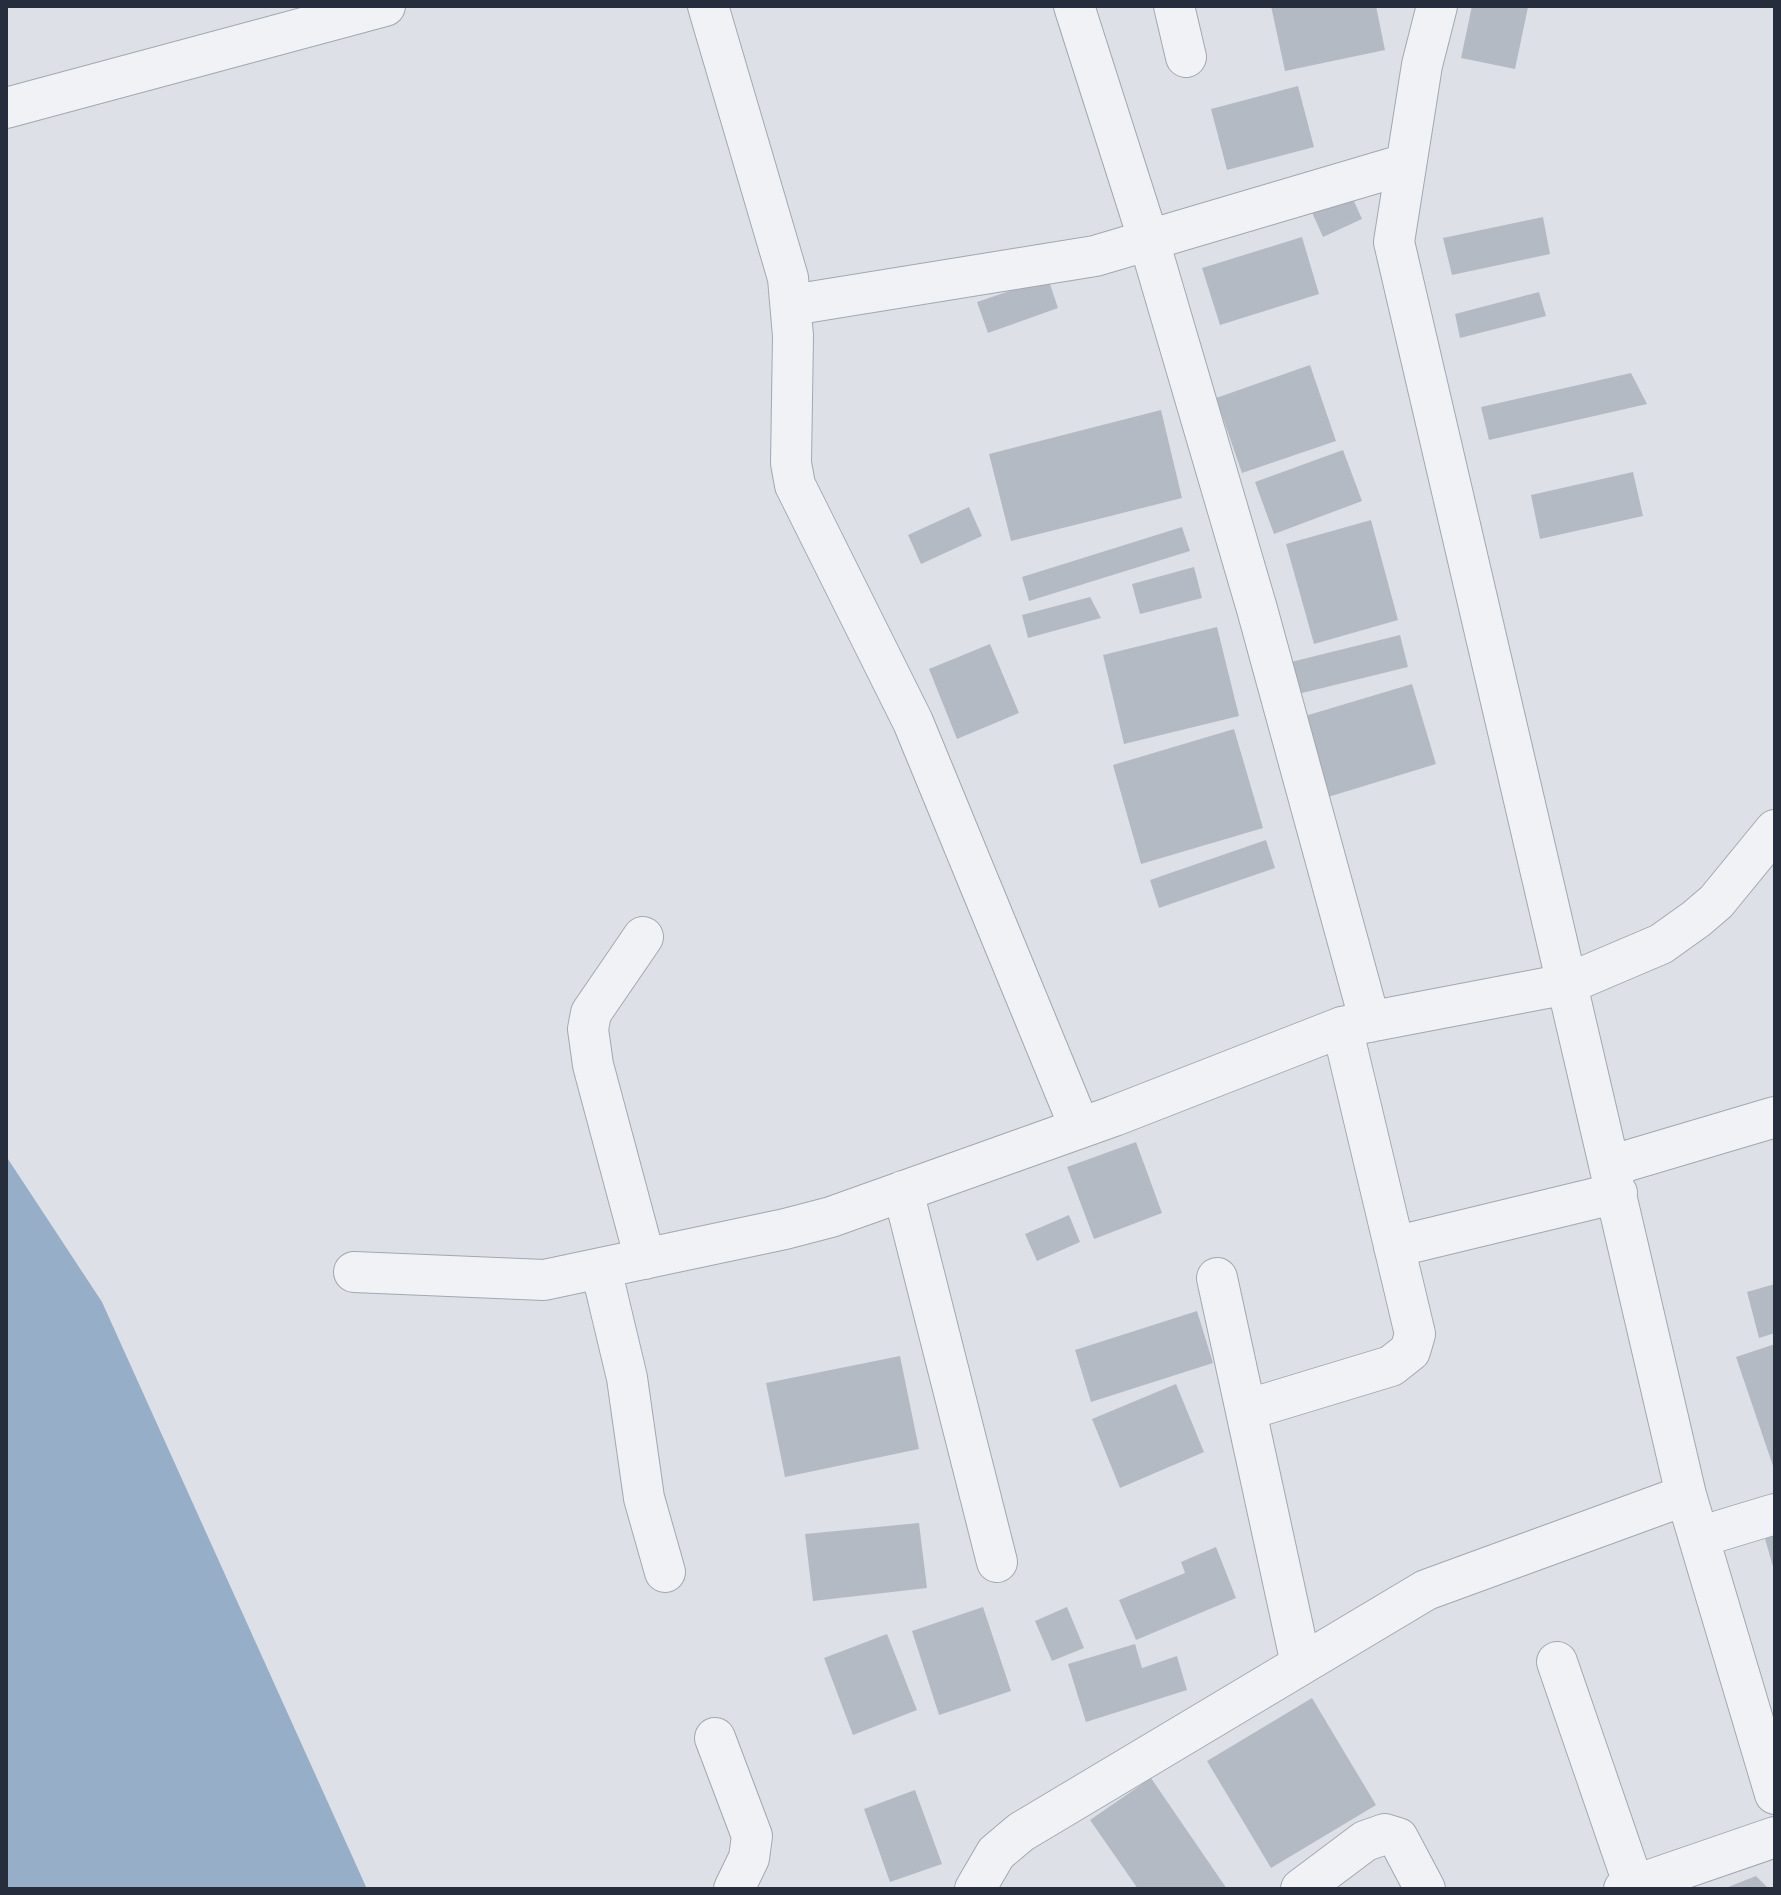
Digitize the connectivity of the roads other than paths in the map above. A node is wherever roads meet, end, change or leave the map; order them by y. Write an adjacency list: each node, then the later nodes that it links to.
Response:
1 (385, 6): 7 (street)
2 (708, 6): 10 (street)
3 (1074, 6): 9 (street)
4 (1174, 6): 6 (street)
5 (1437, 6): 8 (street)
6 (1186, 57)
7 (6, 108)
8 (1406, 164): 9 (street); 13 (street)
9 (1149, 241): 10 (street); 14 (street)
10 (792, 305): 16 (street)
11 (1775, 830): 13 (street)
12 (643, 937): 20 (street)
13 (1567, 984): 14 (street); 17 (street)
14 (1356, 1024): 16 (street); 19 (street)
15 (1775, 1117): 17 (street)
16 (1080, 1128): 18 (street)
17 (1613, 1180): 19 (street); 25 (street)
18 (903, 1191): 20 (street); 28 (street)
19 (1394, 1247): 24 (street)
20 (645, 1259): 21 (street)
21 (601, 1269): 22 (street); 29 (street)
22 (354, 1272)
23 (1217, 1278): 24 (street)
24 (1246, 1410): 31 (street)
25 (1686, 1495): 27 (street); 31 (street)
26 (1775, 1514): 27 (street)
27 (1699, 1537): 33 (street)
28 (997, 1562)
29 (665, 1572)
30 (1557, 1662): 35 (street)
31 (1301, 1664): 37 (street)
32 (715, 1738): 36 (street)
33 (1775, 1794)
34 (1775, 1837): 35 (street)
35 (1629, 1887)
36 (734, 1889)
37 (975, 1889)
38 (1301, 1889): 39 (street)
39 (1425, 1889)

